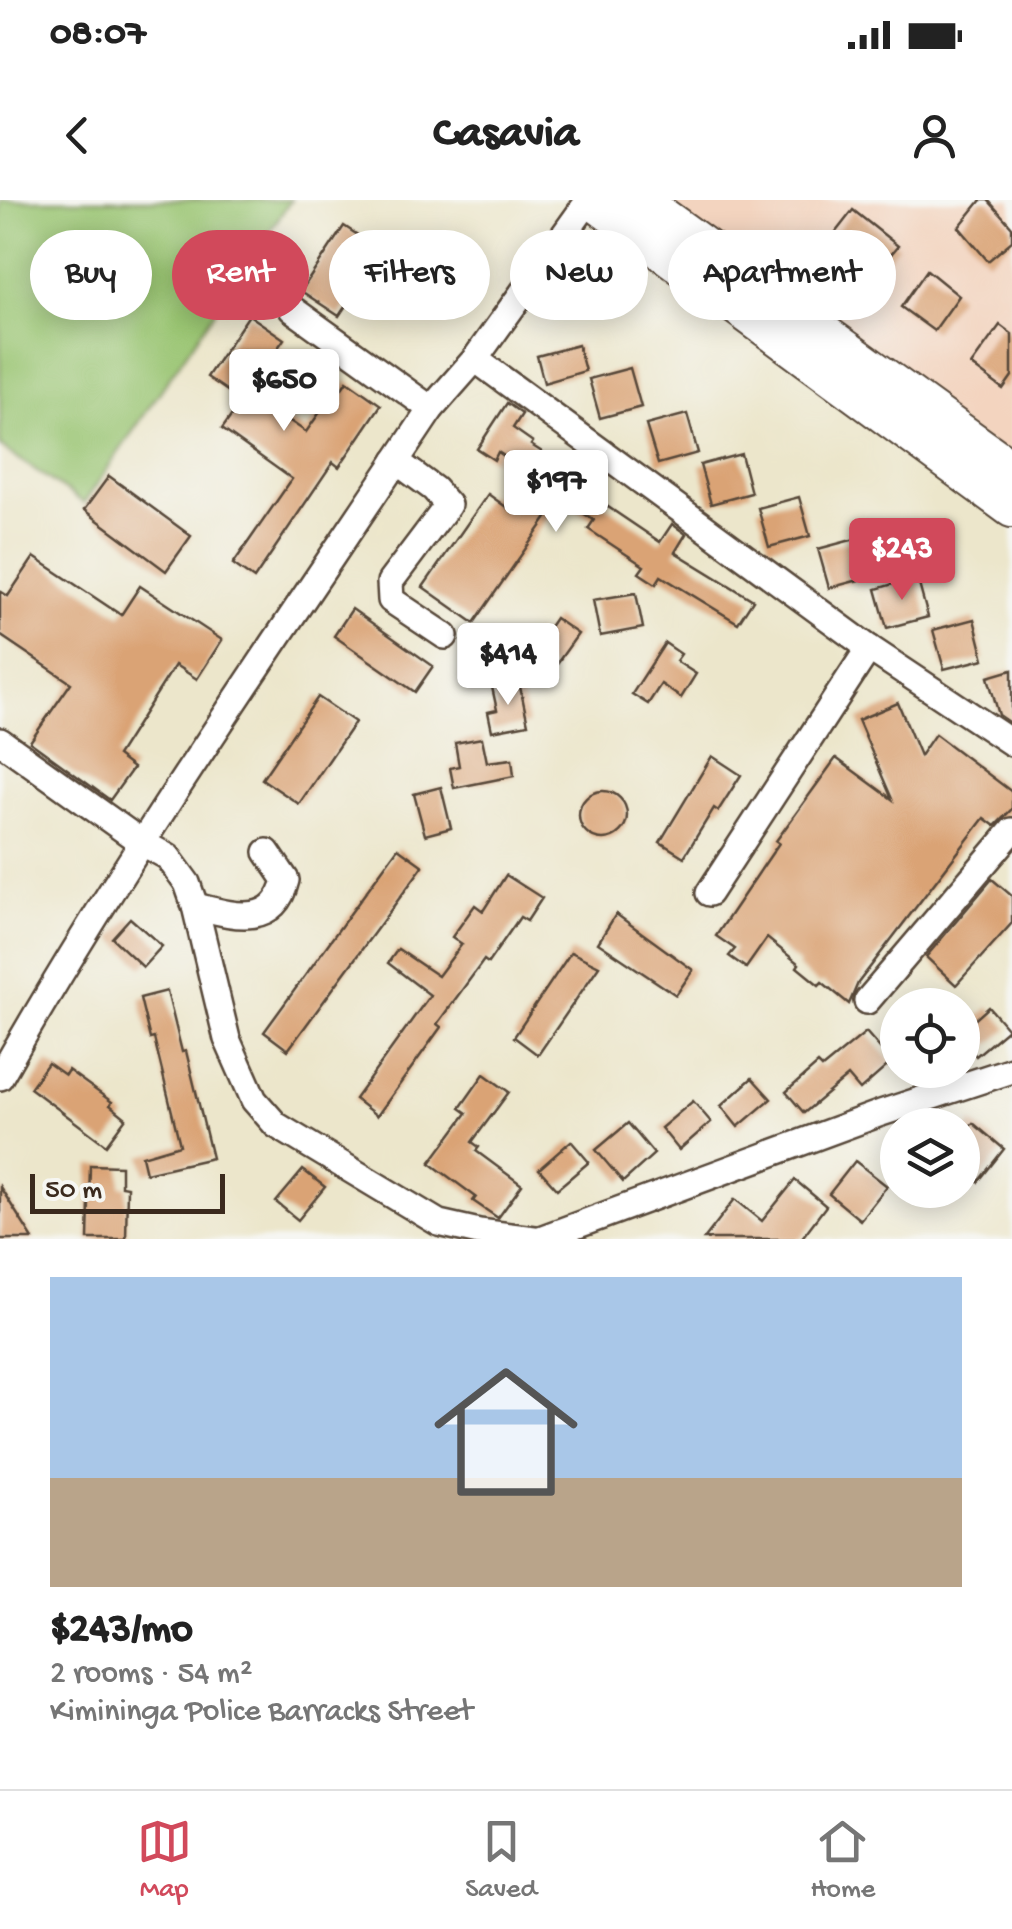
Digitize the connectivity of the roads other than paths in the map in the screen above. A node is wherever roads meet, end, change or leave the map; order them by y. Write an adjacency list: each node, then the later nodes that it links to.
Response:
1 (591, 200): 4 (street); 8 (highway)
2 (639, 200): 7 (highway)
3 (307, 320): 5 (street)
4 (476, 359): 5 (street); 10 (street)
5 (431, 409): 6 (street)
6 (396, 461): 9 (street); 14 (street)
7 (1012, 470)
8 (1012, 508)
9 (444, 636)
10 (869, 648): 12 (street); 16 (street)
11 (0, 741): 14 (street)
12 (1012, 744)
13 (1012, 831): 18 (street)
14 (141, 842): 17 (street); 20 (street)
15 (266, 852): 17 (street)
16 (709, 893)
17 (195, 906): 21 (street)
18 (866, 1001)
19 (1012, 1070): 21 (street)
20 (0, 1076)
21 (537, 1239)

